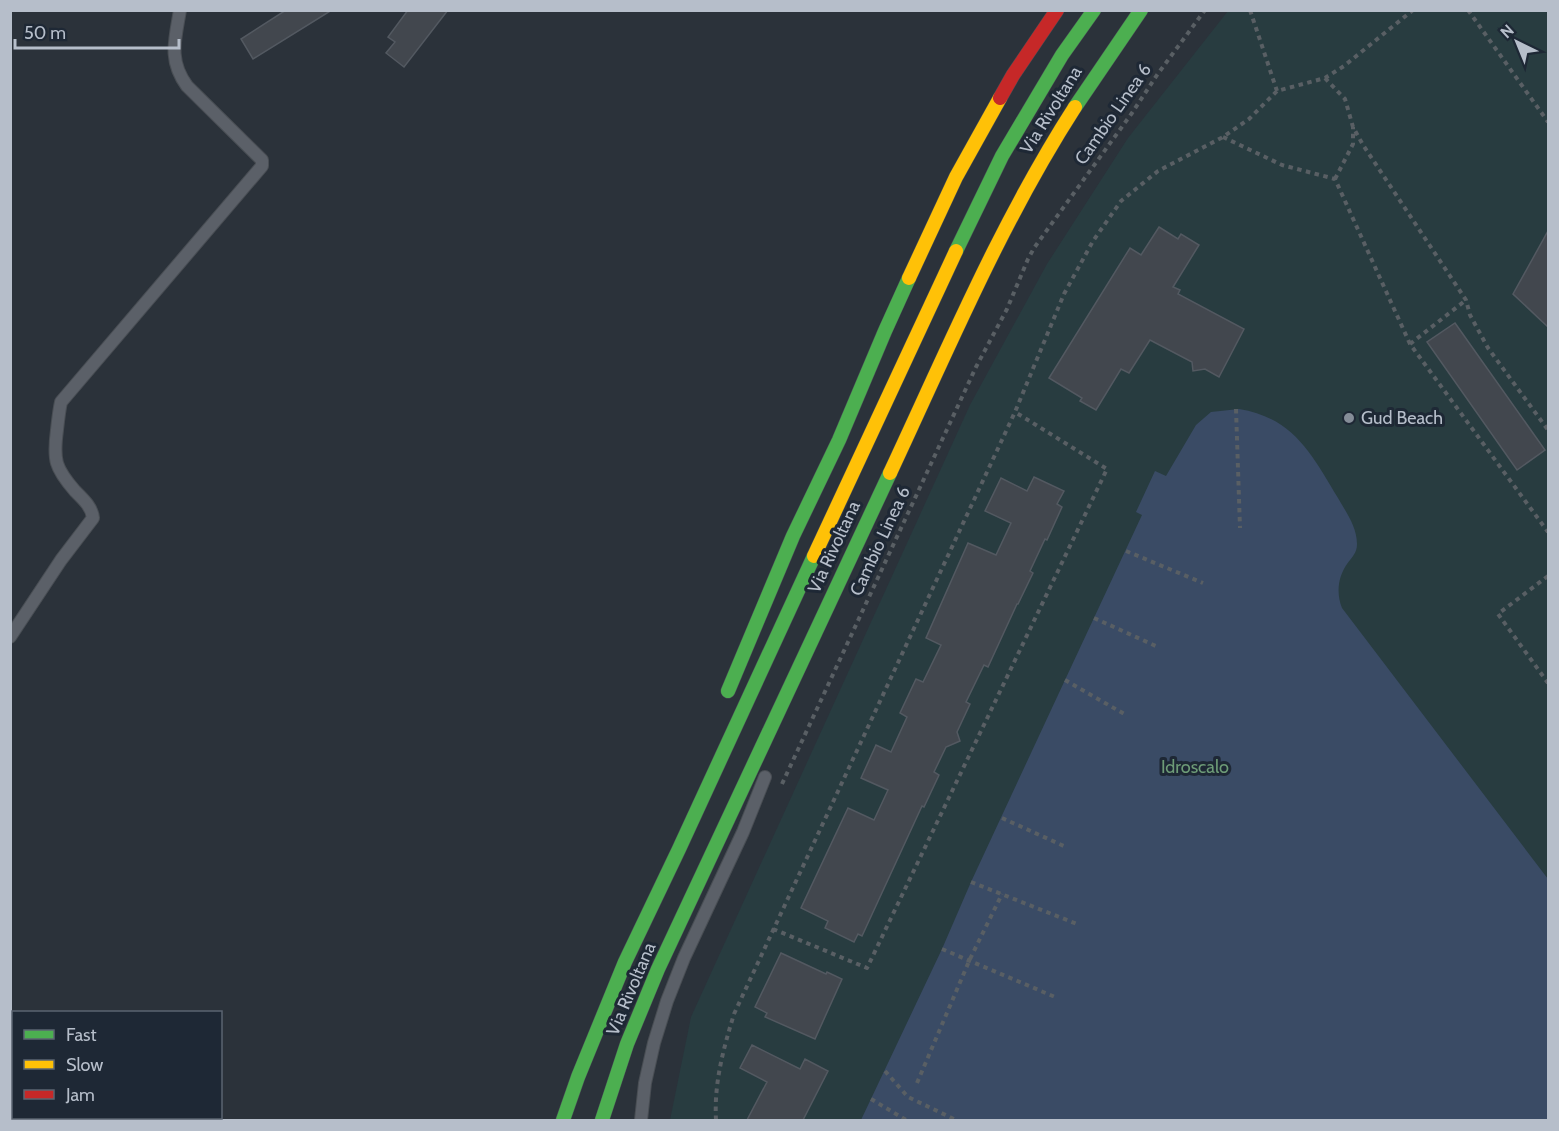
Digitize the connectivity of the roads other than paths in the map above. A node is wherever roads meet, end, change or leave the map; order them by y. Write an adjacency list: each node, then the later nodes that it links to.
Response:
1 (180, 10): 8 (lane)
2 (1057, 10): 9 (highway)
3 (1094, 10): 16 (highway, Via Rivoltana)
4 (1141, 10): 6 (highway, Via Rivoltana)
5 (962, 349): 6 (highway)
6 (896, 459): 7 (highway, Via Rivoltana)
7 (820, 621): 10 (lane); 17 (highway, Via Rivoltana)
8 (10, 637)
9 (724, 700)
10 (785, 727)
11 (768, 769): 18 (lane)
12 (636, 908): 13 (highway)
13 (607, 971)
14 (559, 1091): 15 (highway)
15 (551, 1120)
16 (563, 1120)
17 (602, 1120)
18 (642, 1120)

